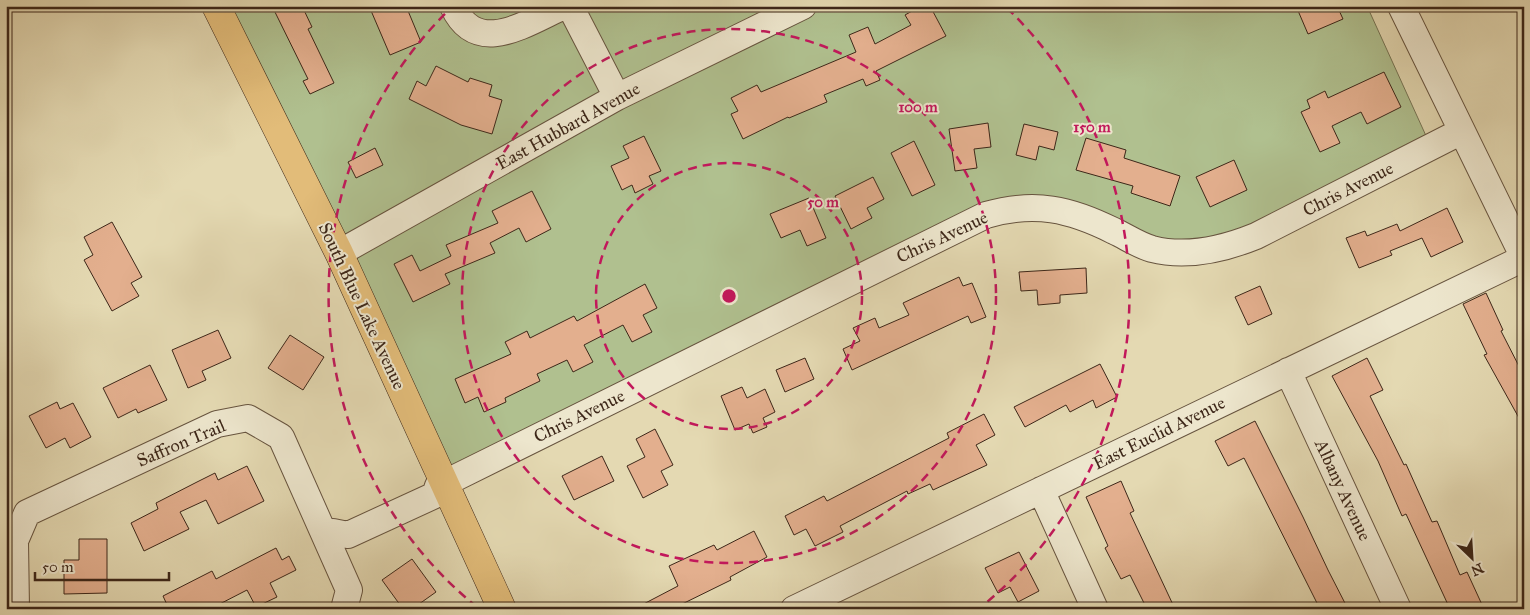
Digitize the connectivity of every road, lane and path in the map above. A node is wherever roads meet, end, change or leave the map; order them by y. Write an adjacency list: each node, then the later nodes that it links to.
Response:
1 (216, 6): 9 (main road, South Blue Lake Avenue)
2 (453, 6): 3 (street)
3 (564, 6)
4 (570, 6): 7 (street)
5 (802, 6): 7 (street, East Hubbard Avenue)
6 (1400, 6): 8 (street)
7 (618, 97): 9 (street, East Hubbard Avenue)
8 (1462, 131): 10 (street); 12 (street, Chris Avenue)
9 (339, 254): 12 (main road, South Blue Lake Avenue)
10 (1524, 258): 11 (street, East Euclid Avenue)
11 (1288, 371): 13 (street, East Euclid Avenue); 20 (street, Albany Avenue)
12 (441, 485): 14 (street, Chris Avenue); 17 (main road, South Blue Lake Avenue)
13 (1041, 490): 18 (street, East Euclid Avenue); 19 (street)
14 (329, 534): 15 (street, Saffron Trail); 16 (street, Saffron Trail)
15 (16, 609)
16 (344, 609)
17 (502, 609)
18 (794, 609)
19 (1095, 609)
20 (1398, 609)

